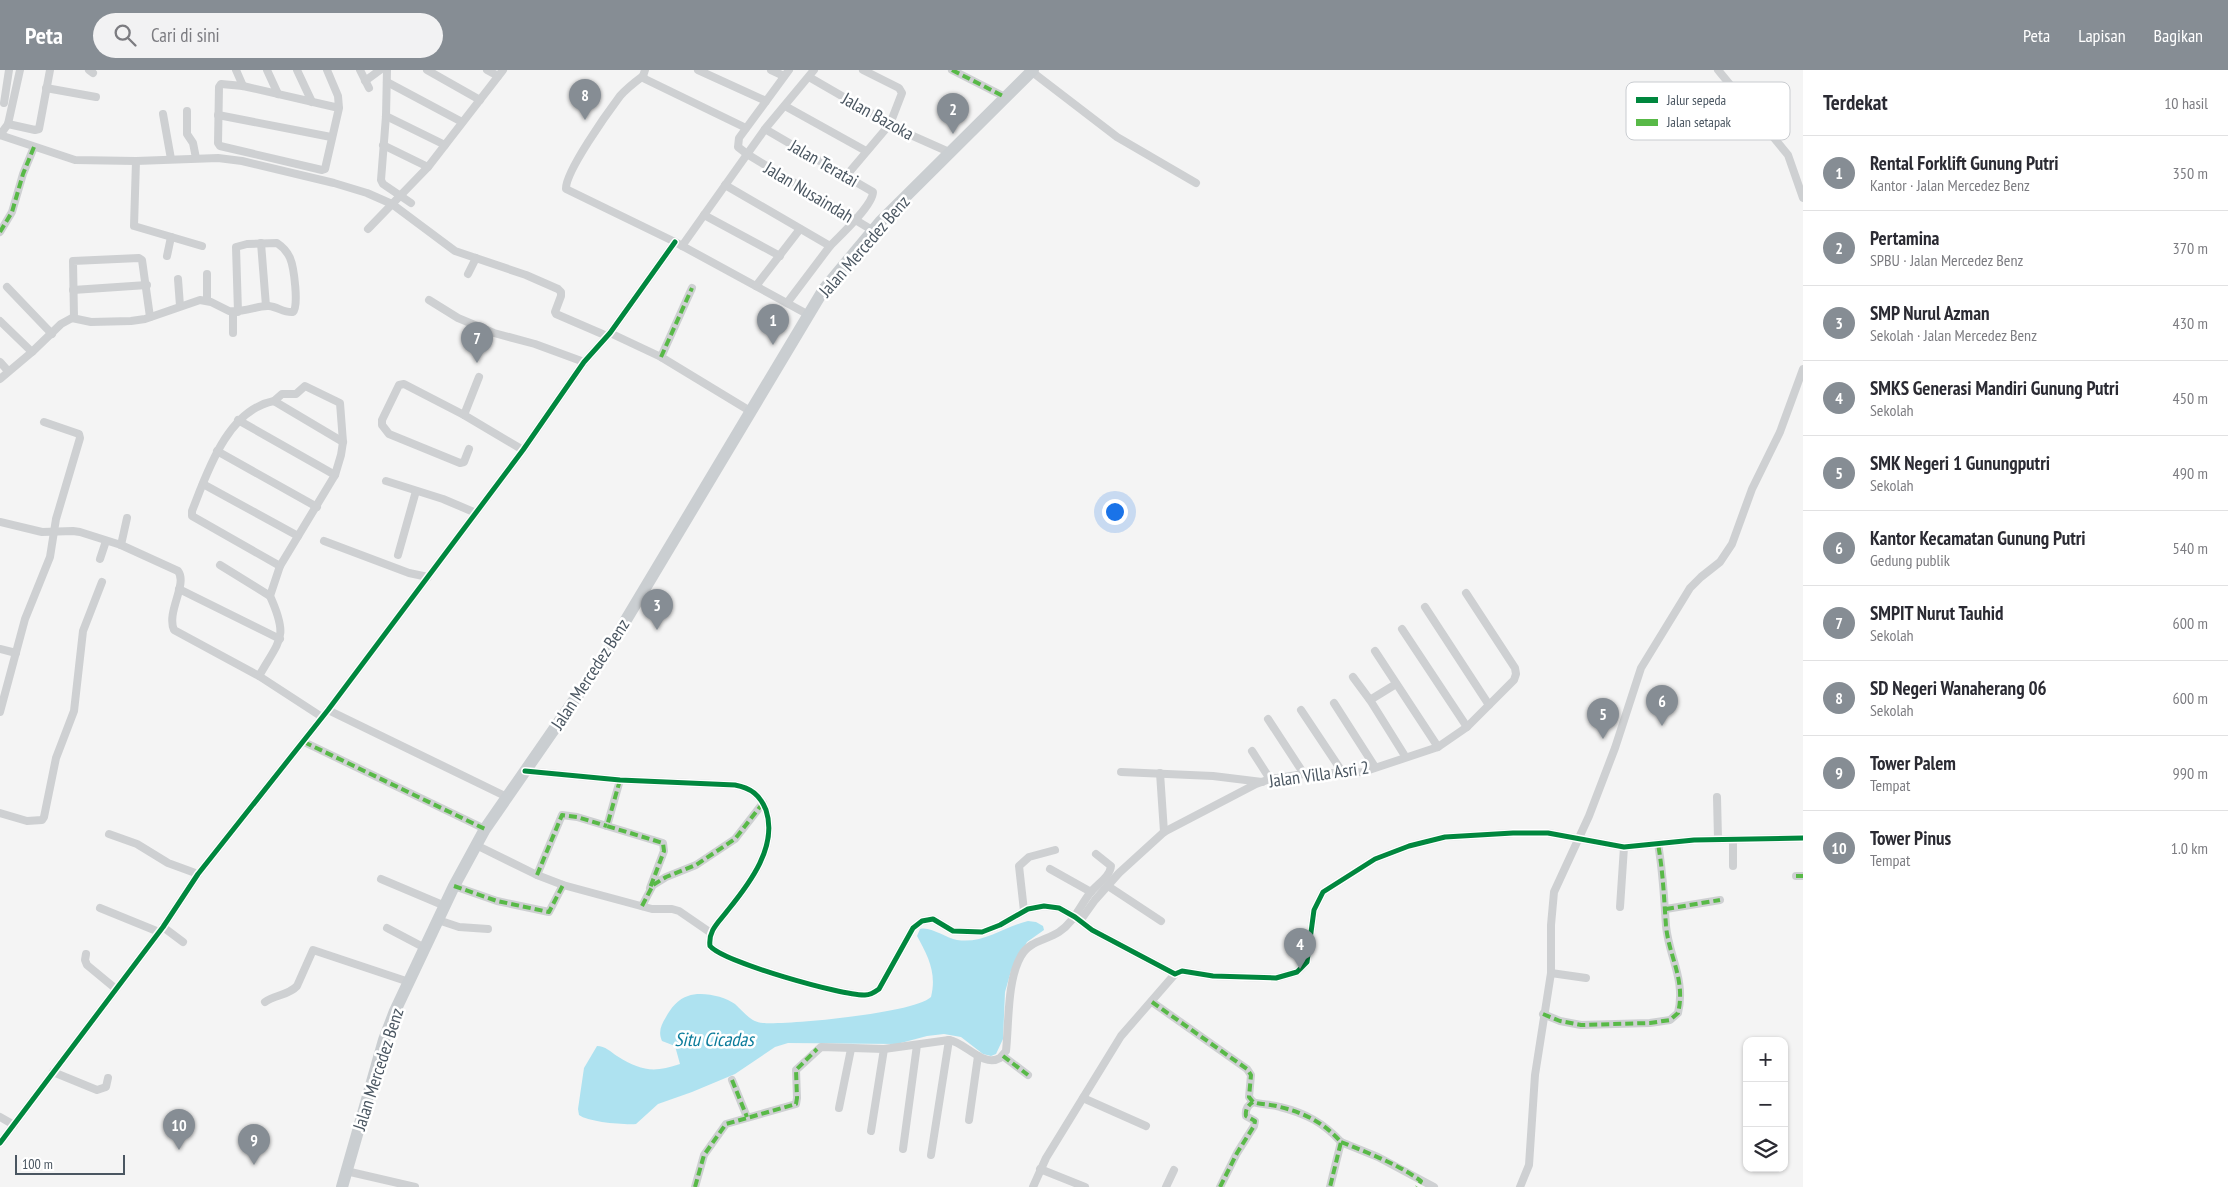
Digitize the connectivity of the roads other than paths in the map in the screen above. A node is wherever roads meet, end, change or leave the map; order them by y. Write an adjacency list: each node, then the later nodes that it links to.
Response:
1 (9, 70): 33 (street)
2 (20, 70): 35 (street)
3 (50, 70): 27 (street)
4 (236, 70): 26 (street)
5 (267, 70): 28 (street)
6 (297, 70): 34 (street)
7 (327, 70): 37 (street)
8 (360, 70): 9 (street)
9 (380, 70)
10 (387, 70): 24 (street)
11 (427, 70): 31 (street)
12 (487, 70): 20 (street)
13 (698, 70): 32 (street)
14 (771, 70): 22 (street)
15 (814, 70): 23 (street)
16 (863, 70): 44 (street)
17 (952, 70): 30 (street)
18 (1718, 70): 25 (street)
19 (1032, 71): 30 (main road, Jalan Mercedez Benz); 61 (street)
20 (500, 73): 31 (street)
21 (644, 73): 45 (street); 75 (street)
22 (786, 73): 32 (street)
23 (808, 77): 36 (street); 44 (street, Jalan Bazoka)
24 (387, 82): 41 (street); 42 (street)
25 (1728, 82)
26 (243, 86): 28 (street); 40 (street)
27 (46, 88): 29 (street); 43 (street)
28 (278, 94): 34 (street)
29 (96, 97)
30 (1004, 97): 54 (main road, Jalan Mercedez Benz)
31 (480, 100): 42 (street)
32 (766, 101): 45 (street)
33 (2, 102): 35 (street)
34 (312, 102): 37 (street)
35 (13, 104): 43 (street)
36 (786, 106): 46 (street); 53 (street)
37 (339, 108): 48 (street)
38 (187, 111): 56 (street)
39 (163, 114): 57 (street)
40 (218, 115): 48 (street); 48 (street)
41 (386, 116): 50 (street); 51 (street)
42 (462, 122): 51 (street)
43 (8, 124): 47 (street)
44 (890, 124): 53 (street); 54 (street, Jalan Bazoka)
45 (746, 128): 55 (street)
46 (765, 129): 55 (street); 60 (street, Jalan Teratai)
47 (0, 135): 52 (street)
48 (331, 137)
49 (1776, 140): 64 (street)
50 (383, 145): 59 (street); 63 (street)
51 (445, 145): 59 (street)
52 (34, 147): 58 (street); 72 (street)
53 (866, 151): 60 (street)
54 (949, 152): 71 (main road, Jalan Mercedez Benz)
55 (746, 154): 62 (street); 68 (street, Jalan Nusaindah)
56 (196, 158): 57 (street); 66 (street)
57 (171, 159): 58 (street)
58 (136, 161): 73 (street)
59 (428, 167): 63 (street)
60 (846, 176): 68 (street, Jalan Teratai)
61 (1196, 183)
62 (725, 185): 67 (street); 69 (street)
63 (402, 195): 65 (street); 66 (street)
64 (1803, 198)
65 (411, 203)
66 (392, 204): 70 (street); 80 (street)
67 (704, 215): 75 (street); 79 (street)
68 (854, 221): 71 (street, Jalan Nusaindah); 77 (street, Jalan Teratai)
69 (800, 229): 77 (street); 79 (street)
70 (368, 230)
71 (872, 230): 95 (main road, Jalan Mercedez Benz)
72 (0, 232)
73 (171, 237): 76 (street); 78 (street)
74 (261, 243): 93 (street); 93 (street); 94 (street)
75 (679, 244): 85 (street); 101 (street)
76 (202, 246)
77 (830, 246): 91 (street, Jalan Teratai)
78 (167, 256)
79 (780, 256): 85 (street)
80 (476, 258): 82 (street); 101 (street)
81 (206, 274): 89 (street)
82 (468, 274)
83 (178, 279): 92 (street)
84 (147, 285): 88 (street); 88 (street); 96 (street)
85 (756, 286): 91 (street)
86 (7, 287): 100 (street)
87 (692, 288): 103 (street)
88 (72, 290): 97 (street)
89 (208, 300): 92 (street); 94 (street)
90 (429, 300): 105 (street)
91 (787, 303): 95 (street)
92 (180, 306): 96 (street)
93 (266, 306): 94 (street)
94 (236, 312): 99 (street)
95 (808, 314): 111 (main road, Jalan Mercedez Benz)
96 (150, 316): 97 (street)
97 (74, 318): 100 (street)
98 (0, 321): 102 (street)
99 (233, 333)
100 (52, 334): 102 (street)
101 (608, 334): 103 (street); 105 (street)
102 (32, 352): 107 (street)
103 (661, 357): 111 (street)
104 (0, 362): 107 (street)
105 (584, 362): 117 (street)
106 (1803, 368): 179 (street)
107 (8, 371): 109 (street)
108 (478, 377): 112 (street)
109 (0, 378)
110 (274, 401): 113 (street); 115 (street); 115 (street)
111 (750, 412): 164 (main road, Jalan Mercedez Benz)
112 (464, 415): 116 (street); 117 (street)
113 (238, 420): 118 (street); 119 (street)
114 (44, 422): 127 (street)
115 (343, 442): 119 (street)
116 (469, 449)
117 (523, 450): 124 (street)
118 (217, 451): 121 (street); 123 (street)
119 (335, 475): 123 (street)
120 (386, 481): 122 (street)
121 (202, 484): 128 (street); 135 (street)
122 (416, 490): 124 (street); 132 (street)
123 (317, 507): 128 (street)
124 (476, 513): 136 (street)
125 (127, 518): 131 (street)
126 (0, 522): 127 (street)
127 (55, 532): 129 (street); 146 (street)
128 (298, 536): 135 (street)
129 (106, 541): 131 (street); 133 (street)
130 (324, 541): 136 (street)
131 (121, 545): 138 (street)
132 (398, 555)
133 (100, 559)
134 (220, 565): 140 (street)
135 (280, 566): 140 (street)
136 (428, 577): 153 (street)
137 (102, 582): 174 (street)
138 (178, 589): 143 (street); 147 (street)
139 (1466, 593): 152 (street, Jalan Villa Asri 2)
140 (270, 596): 143 (street)
141 (1426, 607): 152 (street)
142 (1402, 629): 158 (street)
143 (280, 639): 147 (street)
144 (0, 649): 146 (street)
145 (1375, 651): 149 (street)
146 (16, 654): 155 (street)
147 (259, 676): 156 (street)
148 (1353, 677): 150 (street)
149 (1396, 684): 150 (street); 160 (street)
150 (1370, 700): 162 (street)
151 (1334, 703): 163 (street)
152 (1489, 705): 158 (street, Jalan Villa Asri 2)
153 (328, 710): 156 (street); 171 (street)
154 (1300, 710): 168 (street)
155 (0, 712)
156 (322, 717): 159 (street)
157 (1268, 719): 167 (street)
158 (1467, 727): 160 (street, Jalan Villa Asri 2)
159 (304, 742): 176 (street); 190 (street)
160 (1438, 747): 162 (street, Jalan Villa Asri 2)
161 (1252, 751): 170 (street)
162 (1405, 756): 163 (street, Jalan Villa Asri 2)
163 (1375, 767): 168 (street, Jalan Villa Asri 2)
164 (526, 770): 169 (street); 171 (main road, Jalan Mercedez Benz)
165 (1121, 772): 166 (street)
166 (1160, 774): 170 (street); 177 (street)
167 (1304, 774): 168 (street, Jalan Villa Asri 2); 170 (street, Jalan Villa Asri 2)
168 (1343, 774)
169 (620, 780): 173 (street); 175 (street)
170 (1266, 780): 177 (street, Jalan Villa Asri 2)
171 (507, 797): 176 (main road, Jalan Mercedez Benz)
172 (1717, 798): 181 (street)
173 (763, 803): 196 (street); 211 (street)
174 (0, 813)
175 (607, 826): 191 (street); 196 (street)
176 (485, 829): 184 (main road, Jalan Mercedez Benz)
177 (1164, 832): 195 (street, Jalan Villa Asri 2)
178 (108, 834): 190 (street)
179 (1579, 838): 185 (street); 215 (street); 216 (street)
180 (1803, 838): 182 (street)
181 (1718, 839): 182 (street); 183 (street)
182 (1733, 839): 188 (street)
183 (1658, 844): 185 (street); 203 (street)
184 (476, 845): 191 (street); 194 (main road, Jalan Mercedez Benz)
185 (1624, 847): 201 (street)
186 (1055, 850): 204 (street)
187 (1096, 854): 197 (street)
188 (1733, 866)
189 (1050, 869): 197 (street)
190 (198, 874): 210 (street)
191 (536, 875): 193 (street)
192 (381, 879): 199 (street)
193 (563, 884): 194 (street); 200 (street)
194 (454, 886): 199 (main road, Jalan Mercedez Benz)
195 (1108, 886): 205 (street, Jalan Villa Asri 2); 207 (street)
196 (650, 888): 200 (street)
197 (1091, 892): 205 (street)
198 (1720, 900): 203 (street)
199 (445, 906): 206 (main road, Jalan Mercedez Benz)
200 (642, 906): 211 (street)
201 (1620, 907)
202 (100, 908): 210 (street)
203 (1666, 908): 222 (street)
204 (1024, 911): 205 (street); 211 (street)
205 (1077, 919): 216 (street); 228 (street)
206 (438, 920): 209 (street); 213 (main road, Jalan Mercedez Benz)
207 (1161, 921)
208 (387, 928): 213 (street)
209 (488, 929)
210 (161, 930): 212 (street); 219 (street)
211 (711, 933)
212 (183, 942)
213 (425, 948): 218 (main road, Jalan Mercedez Benz)
214 (86, 954): 219 (street)
215 (1551, 973): 217 (street); 222 (street)
216 (1175, 974): 221 (street)
217 (1586, 978)
218 (409, 982): 220 (street); 248 (main road, Jalan Mercedez Benz)
219 (116, 989): 229 (street)
220 (265, 1002)
221 (1152, 1002): 233 (street); 234 (street)
222 (1543, 1014): 259 (street)
223 (949, 1040): 224 (street); 227 (street); 245 (street)
224 (918, 1045): 225 (street); 244 (street)
225 (884, 1048): 226 (street); 241 (street)
226 (851, 1049): 235 (street); 237 (street)
227 (978, 1056): 228 (street); 238 (street)
228 (1003, 1056): 230 (street)
229 (54, 1072): 231 (street); 239 (street)
230 (1028, 1075)
231 (108, 1078)
232 (732, 1080): 237 (street)
233 (1084, 1098): 240 (street); 246 (street)
234 (1253, 1102): 242 (street); 256 (street)
235 (839, 1108)
236 (0, 1117): 239 (street)
237 (747, 1117): 252 (street)
238 (969, 1120)
239 (14, 1125): 243 (street)
240 (1146, 1126)
241 (871, 1131)
242 (1341, 1142): 249 (street); 257 (street)
243 (0, 1143)
244 (903, 1149)
245 (931, 1155)
246 (1040, 1169): 253 (street); 254 (street)
247 (1174, 1170): 255 (street)
248 (346, 1171): 250 (main road, Jalan Mercedez Benz); 251 (street)
249 (1419, 1184): 258 (street)
250 (342, 1187)
251 (415, 1187)
252 (695, 1187)
253 (1033, 1187)
254 (1085, 1187)
255 (1166, 1187)
256 (1220, 1187)
257 (1330, 1187)
258 (1434, 1187)
259 (1520, 1187)

